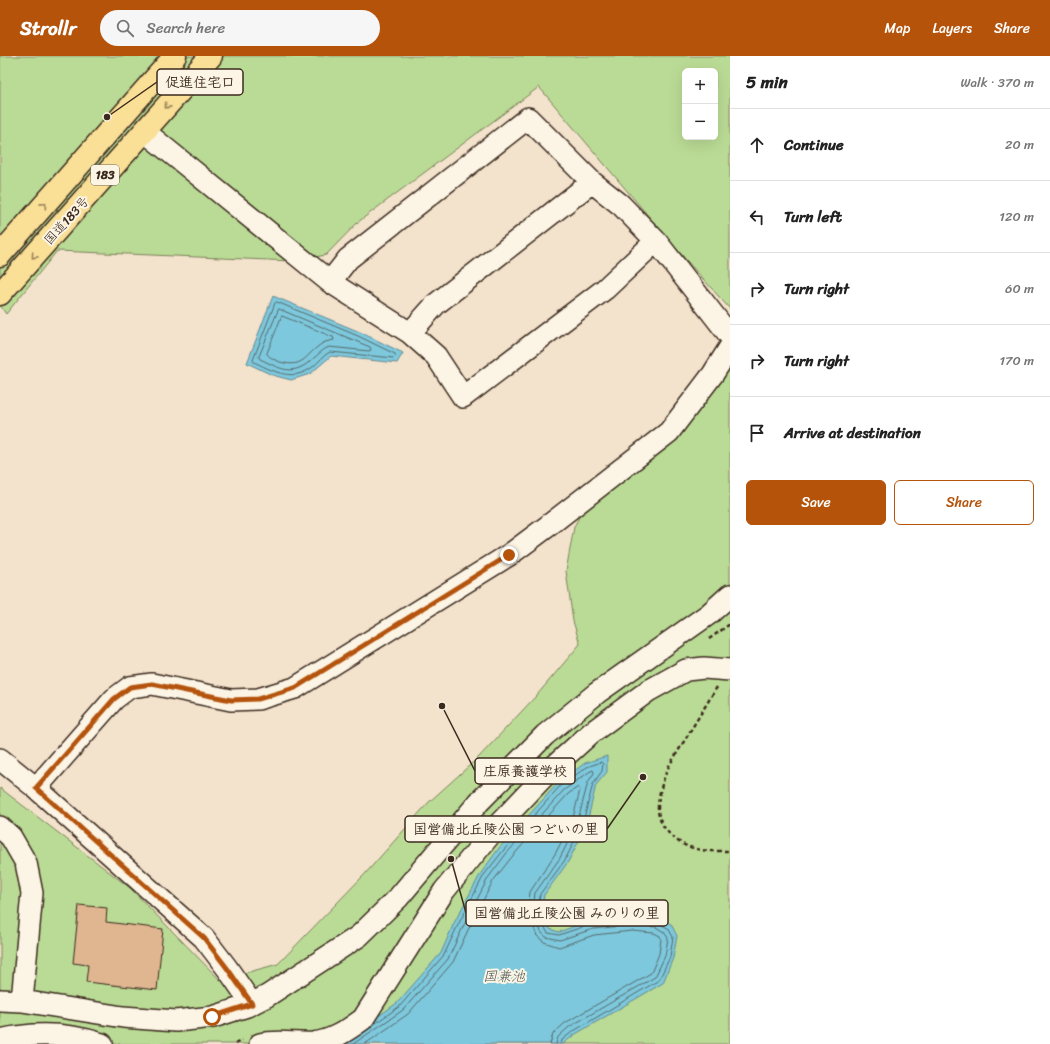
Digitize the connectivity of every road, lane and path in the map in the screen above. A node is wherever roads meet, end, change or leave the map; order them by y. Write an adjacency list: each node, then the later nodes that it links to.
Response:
1 (175, 56): 6 (highway, 国道183号 / 183, one-way to 1)
2 (211, 56): 3 (highway, 国道183号 / 183, one-way to 3)
3 (144, 131): 7 (street); 8 (highway, 国道183号 / 183, one-way to 8)
4 (592, 182): 5 (street); 7 (street); 9 (street)
5 (656, 241): 9 (street); 10 (street)
6 (0, 255)
7 (330, 282): 9 (street)
8 (0, 294)
9 (410, 333)
10 (730, 336)
11 (730, 347): 15 (street)
12 (730, 595): 20 (street)
13 (728, 670): 17 (path); 23 (street)
14 (0, 758): 15 (street)
15 (36, 788): 20 (street)
16 (0, 827): 19 (street)
17 (730, 851)
18 (0, 1000): 19 (street)
19 (22, 1002): 20 (street)
20 (252, 1004)
21 (0, 1040): 22 (street)
22 (102, 1044)
23 (260, 1044)

